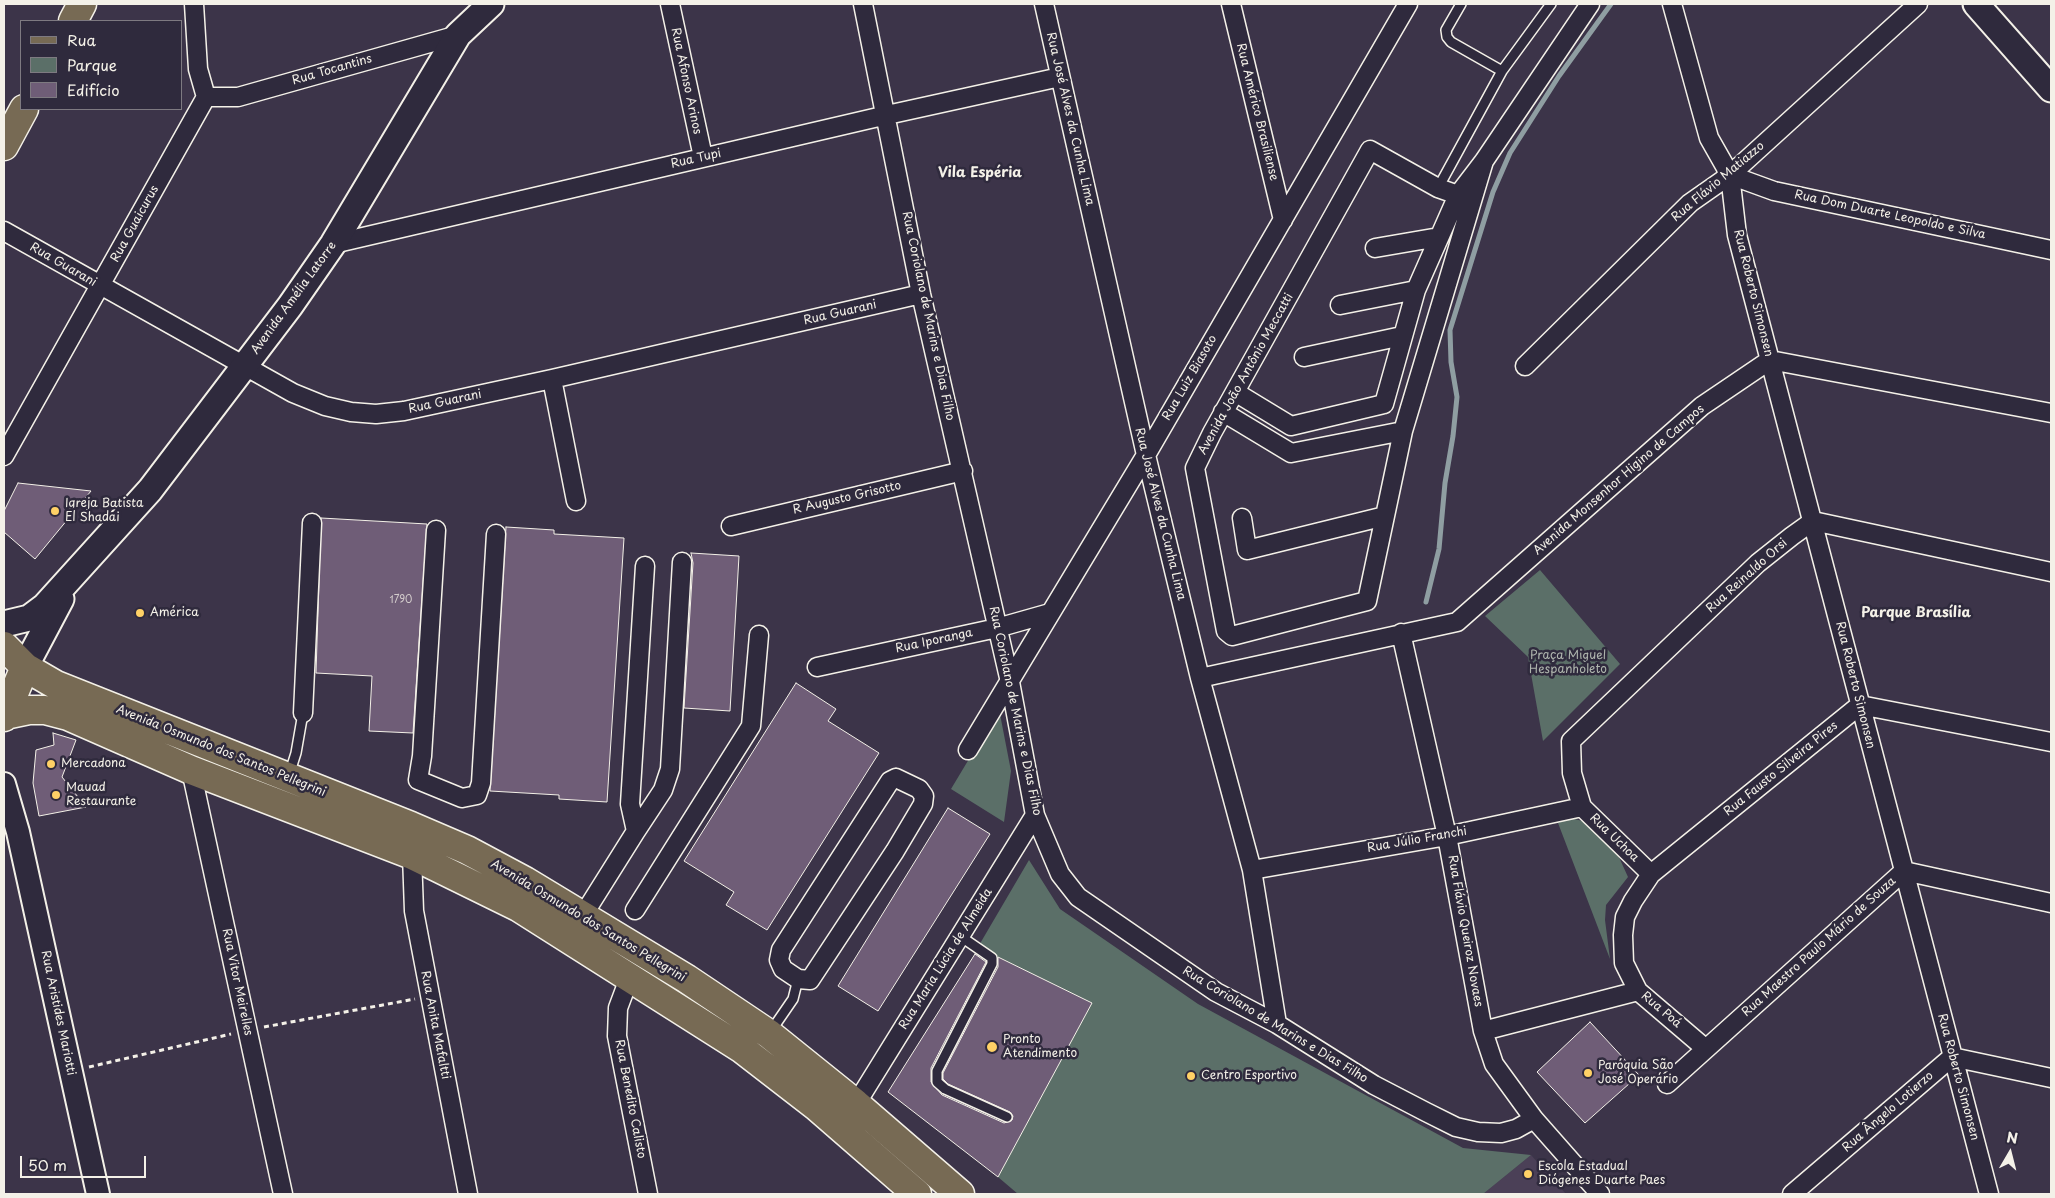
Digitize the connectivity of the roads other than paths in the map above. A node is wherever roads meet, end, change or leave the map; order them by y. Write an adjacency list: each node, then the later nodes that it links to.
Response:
1 (82, 4): 15 (main road)
2 (194, 4): 20 (street)
3 (491, 4): 16 (main road, Avenida Amélia Latorre)
4 (670, 4): 24 (street, Rua Afonso Arinos)
5 (863, 4): 22 (street, Rua Coriolano de Marins e Dias Filho)
6 (1044, 4): 18 (street, Rua José Alves da Cunha Lima)
7 (1231, 4): 29 (street, Rua Américo Brasiliense)
8 (1408, 4): 29 (street, Rua Luiz Biasoto)
9 (1460, 4): 17 (lane)
10 (1551, 4): 17 (lane)
11 (1590, 4): 25 (street)
12 (1672, 4): 26 (street)
13 (1918, 4): 26 (street, Rua Flávio Matiazzo)
14 (1976, 4): 19 (main road)
15 (74, 20)
16 (458, 34): 20 (street, Rua Tocantins); 32 (main road, Avenida Amélia Latorre)
17 (1502, 71): 27 (lane)
18 (1060, 77): 22 (street, Rua Tupi); 50 (street, Rua José Alves da Cunha Lima)
19 (2051, 89)
20 (206, 97): 35 (street, Rua Guaicurus)
21 (23, 110): 23 (main road)
22 (887, 115): 24 (street, Rua Tupi); 37 (street, Rua Coriolano de Marins e Dias Filho)
23 (4, 146)
24 (703, 158): 32 (street, Rua Tupi)
25 (1484, 161): 28 (street); 49 (street, Avenida João Antônio Meccatti)
26 (1730, 175): 34 (street, Rua Dom Duarte Leopoldo e Silva); 41 (street, Rua Roberto Simonsen); 43 (street, Rua Flávio Matiazzo)
27 (1438, 188): 28 (street, Avenida João Antônio Meccatti); 45 (street, Avenida João Antônio Meccatti)
28 (1458, 195): 31 (street)
29 (1283, 220): 50 (street, Rua Luiz Biasoto)
30 (4, 231): 35 (street, Rua Guarani)
31 (1439, 237): 33 (street); 36 (street)
32 (333, 244): 42 (main road, Avenida Amélia Latorre)
33 (1375, 248)
34 (2051, 250)
35 (100, 287): 42 (street, Rua Guarani); 51 (street, Rua Guaicurus)
36 (1416, 290): 38 (street); 39 (street)
37 (921, 294): 44 (street, Rua Guarani); 52 (street, Rua Coriolano de Marins e Dias Filho)
38 (1340, 305)
39 (1402, 336): 40 (street); 46 (street)
40 (1304, 357)
41 (1770, 360): 48 (street); 56 (street, Rua Roberto Simonsen); 67 (street, Avenida Monsenhor Higino de Campos)
42 (244, 366): 44 (street, Rua Guarani); 64 (main road, Avenida Amélia Latorre)
43 (1525, 366)
44 (552, 379): 53 (street)
45 (1235, 392): 46 (street); 47 (street, Avenida João Antônio Meccatti)
46 (1384, 404): 49 (street)
47 (1223, 412): 49 (street); 54 (street, Avenida João Antônio Meccatti)
48 (2051, 414)
49 (1403, 431): 54 (street, Avenida João Antônio Meccatti)
50 (1146, 455): 65 (street, Rua Luiz Biasoto); 71 (street, Rua José Alves da Cunha Lima)
51 (4, 456)
52 (963, 471): 58 (street, R Augusto Grisotto); 66 (street, Rua Coriolano de Marins e Dias Filho)
53 (576, 501)
54 (1385, 516): 55 (street)
55 (1242, 518)
56 (1813, 521): 63 (street); 73 (street, Rua Roberto Simonsen); 76 (street, Rua Reinaldo Orsi)
57 (312, 523): 74 (street)
58 (731, 526)
59 (436, 530): 60 (street)
60 (496, 534)
61 (682, 562): 86 (street)
62 (645, 566): 86 (street)
63 (2051, 572)
64 (73, 575): 69 (main road, Avenida Amélia Latorre); 69 (main road, Avenida Amélia Latorre)
65 (1050, 614): 66 (street, Rua Iporanga); 72 (street, Rua Luiz Biasoto)
66 (998, 628): 70 (street, Rua Iporanga); 72 (street, Rua Coriolano de Marins e Dias Filho)
67 (1401, 633): 71 (street, Avenida Monsenhor Higino de Campos); 87 (street, Rua Flávio Queiroz Novaes)
68 (759, 635): 93 (street)
69 (10, 647): 75 (main road); 79 (main road, Avenida Osmundo dos Santos Pellegrini)
70 (817, 667)
71 (1200, 678): 89 (street, Rua José Alves da Cunha Lima)
72 (1010, 682): 78 (street, Rua Luiz Biasoto); 84 (street, Rua Coriolano de Marins e Dias Filho)
73 (1860, 705): 77 (street); 90 (street, Rua Roberto Simonsen); 91 (street, Rua Fausto Silveira Pires)
74 (303, 713): 81 (lane)
75 (4, 716): 80 (main road, Avenida Osmundo dos Santos Pellegrini)
76 (1571, 741): 83 (street, Rua Uchoa)
77 (2051, 742)
78 (968, 750)
79 (230, 753): 80 (main road); 81 (main road, Avenida Osmundo dos Santos Pellegrini)
80 (191, 770): 88 (main road, Avenida Osmundo dos Santos Pellegrini); 111 (street, Rua Vitor Meirelles)
81 (288, 778): 94 (main road, Avenida Osmundo dos Santos Pellegrini)
82 (4, 784): 85 (street, Rua Aristides Mariotti)
83 (1582, 807): 87 (street, Rua Júlio Franchi); 91 (street, Rua Uchoa)
84 (1036, 815): 96 (street, Rua Maria Lúcia de Almeida); 100 (street, Rua Coriolano de Marins e Dias Filho)
85 (11, 824): 110 (street, Rua Aristides Mariotti)
86 (636, 831): 94 (street)
87 (1447, 836): 89 (street, Rua Júlio Franchi); 101 (street, Rua Flávio Queiroz Novaes)
88 (412, 856): 97 (main road, Avenida Osmundo dos Santos Pellegrini); 112 (street, Rua Anita Mafaltti)
89 (1252, 870): 100 (street, Rua José Alves da Cunha Lima)
90 (1904, 871): 92 (street, Rua Maestro Paulo Mário de Souza); 103 (street, Rua Maestro Paulo Mário de Souza); 104 (street, Rua Roberto Simonsen)
91 (1651, 874): 95 (street, Rua Fausto Silveira Pires)
92 (2051, 903)
93 (635, 910)
94 (582, 917): 102 (main road, Avenida Osmundo dos Santos Pellegrini)
95 (1623, 935): 99 (street, Rua Poá)
96 (960, 936): 107 (street, Rua Maria Lúcia de Almeida); 108 (lane)
97 (630, 976): 113 (street, Rua Benedito Calisto); 114 (main road, Avenida Osmundo dos Santos Pellegrini)
98 (798, 979): 98 (street); 102 (lane)
99 (1638, 991): 101 (street); 103 (street, Rua Poá)
100 (1277, 1024): 109 (street, Rua Coriolano de Marins e Dias Filho)
101 (1483, 1031): 109 (street, Rua Flávio Queiroz Novaes)
102 (768, 1034): 107 (main road, Avenida Osmundo dos Santos Pellegrini)
103 (1706, 1049): 106 (street, Rua Maestro Paulo Mário de Souza)
104 (1952, 1057): 105 (street); 117 (street, Rua Ângelo Lotierzo); 118 (street, Rua Roberto Simonsen)
105 (2051, 1078)
106 (1667, 1084)
107 (856, 1104): 115 (main road, Avenida Osmundo dos Santos Pellegrini)
108 (1007, 1117)
109 (1534, 1119): 116 (street, Rua Flávio Queiroz Novaes)
110 (98, 1194)
111 (284, 1194)
112 (468, 1194)
113 (648, 1194)
114 (917, 1194)
115 (960, 1194)
116 (1600, 1194)
117 (1792, 1194)
118 (1989, 1194)

